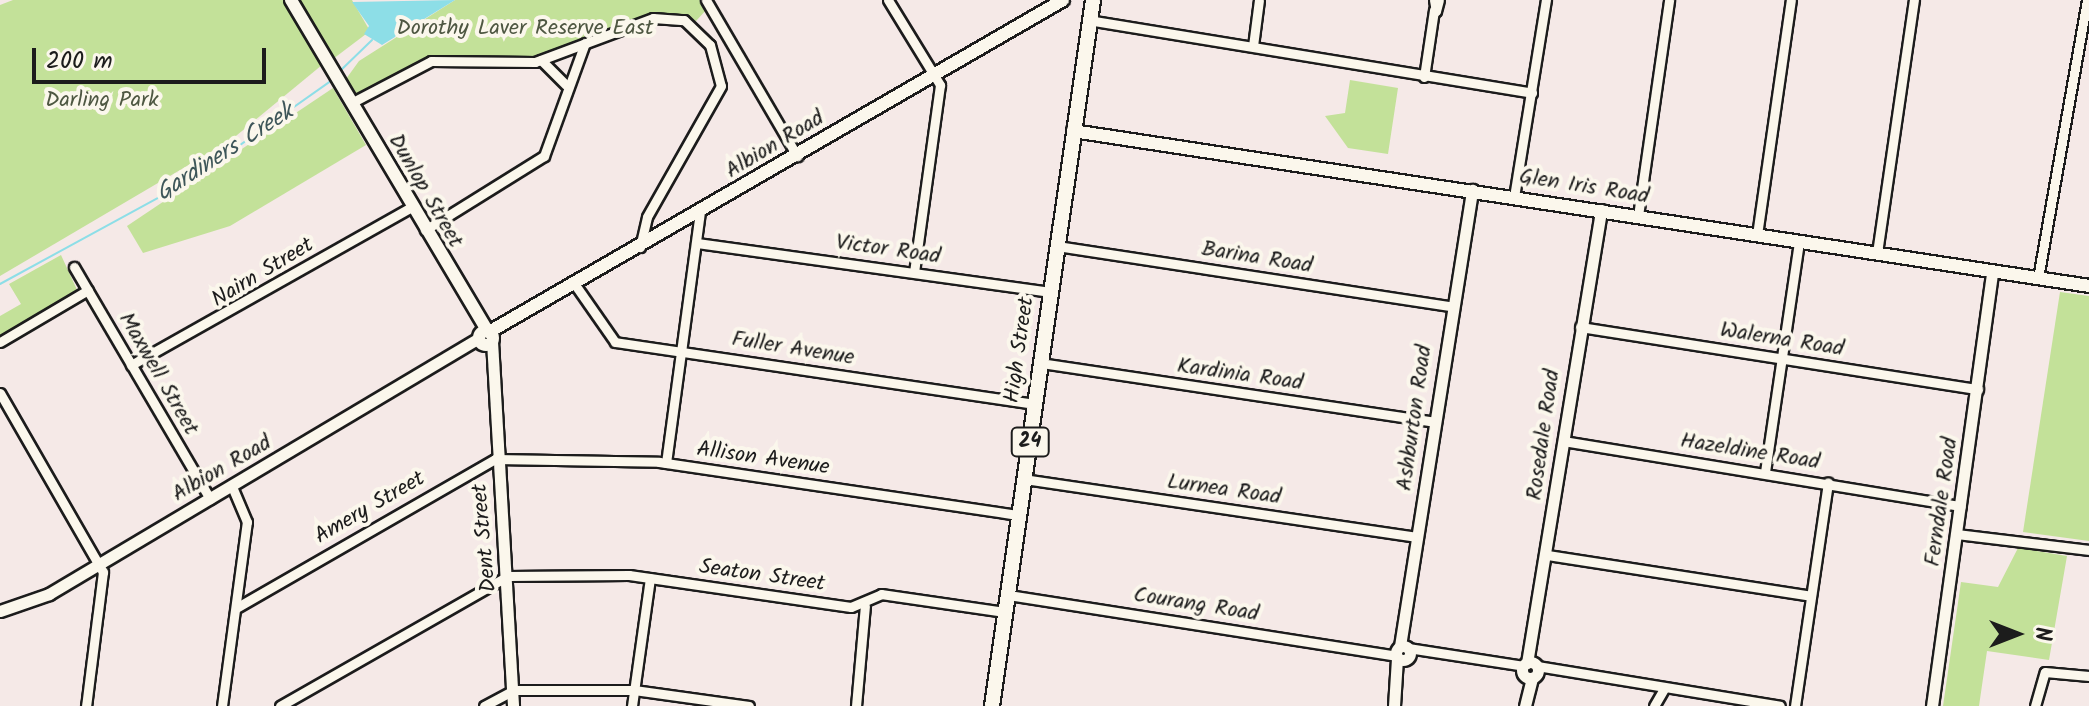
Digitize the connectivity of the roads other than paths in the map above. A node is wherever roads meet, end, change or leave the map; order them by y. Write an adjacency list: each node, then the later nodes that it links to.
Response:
1 (291, 0): 21 (main road, Dunlop Street)
2 (706, 0): 23 (street)
3 (888, 0): 17 (street)
4 (1063, 0): 17 (main road, Albion Road)
5 (1093, 0): 13 (main road, High Street / 24)
6 (1259, 0): 15 (street)
7 (1546, 0): 20 (street)
8 (1669, 0): 29 (street)
9 (1791, 0): 31 (street)
10 (1914, 0): 36 (street)
11 (2087, 0): 40 (street)
12 (1436, 3): 18 (street)
13 (1088, 20): 15 (street); 22 (main road, High Street / 24)
14 (585, 43): 16 (street); 19 (street); 35 (street)
15 (1253, 46): 18 (street)
16 (541, 60): 19 (street); 21 (street)
17 (934, 75): 23 (main road, Albion Road); 38 (street)
18 (1424, 77): 20 (street)
19 (566, 85): 30 (street)
20 (1532, 93): 25 (street)
21 (351, 103): 26 (main road, Dunlop Street)
22 (1073, 131): 24 (main road, Glen Iris Road); 34 (main road, High Street / 24)
23 (797, 156): 28 (main road, Albion Road)
24 (1468, 190): 25 (main road, Glen Iris Road); 45 (street, Ashburton Road)
25 (1518, 197): 27 (main road, Glen Iris Road)
26 (411, 207): 30 (main road, Dunlop Street); 52 (street, Nairn Street)
27 (1597, 210): 29 (main road, Glen Iris Road); 46 (street, Rosedale Road)
28 (695, 216): 32 (street); 35 (main road, Albion Road)
29 (1638, 216): 31 (main road, Glen Iris Road)
30 (425, 230): 47 (main road, Dunlop Street)
31 (1757, 235): 33 (main road, Glen Iris Road)
32 (698, 239): 38 (street, Victor Road); 49 (street)
33 (1799, 241): 36 (main road, Glen Iris Road); 50 (street)
34 (1057, 246): 44 (main road, High Street / 24); 45 (street, Barina Road)
35 (640, 247): 41 (main road, Albion Road)
36 (1877, 253): 39 (main road, Glen Iris Road)
37 (74, 267): 43 (street, Maxwell Street)
38 (914, 272): 44 (street, Victor Road)
39 (1996, 272): 40 (main road, Glen Iris Road); 53 (street, Ferndale Road)
40 (2043, 279): 42 (main road, Glen Iris Road)
41 (576, 286): 47 (main road, Albion Road); 49 (street, Fuller Avenue)
42 (2089, 286)
43 (88, 290): 48 (street); 52 (street, Maxwell Street)
44 (1051, 292): 51 (main road, High Street / 24)
45 (1451, 306): 56 (street, Ashburton Road)
46 (1580, 327): 50 (street, Walerna Road); 57 (street, Rosedale Road)
47 (486, 338): 58 (street, Dent Street); 63 (street, Albion Road)
48 (0, 342)
49 (682, 351): 55 (street, Fuller Avenue); 59 (street)
50 (1782, 358): 53 (street, Walerna Road); 60 (street)
51 (1041, 363): 55 (main road, High Street / 24); 56 (street, Kardinia Road)
52 (131, 365): 64 (street, Maxwell Street)
53 (1978, 389): 65 (street, Ferndale Road)
54 (0, 393): 71 (street)
55 (1035, 404): 61 (main road, High Street / 24)
56 (1435, 422): 68 (street, Ashburton Road)
57 (1563, 441): 60 (street, Hazeldine Road); 70 (street, Rosedale Road)
58 (499, 458): 59 (street, Allison Avenue); 72 (street, Dent Street); 75 (street, Amery Street)
59 (666, 463): 66 (street, Allison Avenue)
60 (1765, 472): 62 (street, Hazeldine Road)
61 (1024, 479): 66 (main road, High Street / 24); 68 (street, Lurnea Road)
62 (1828, 482): 65 (street, Hazeldine Road); 77 (street)
63 (232, 486): 64 (street, Albion Road); 74 (street)
64 (210, 499): 71 (street, Albion Road)
65 (1962, 503): 67 (street, Ferndale Road)
66 (1019, 515): 76 (main road, High Street / 24)
67 (1958, 530): 69 (street); 104 (street, Ferndale Road)
68 (1418, 537): 82 (street, Ashburton Road)
69 (2089, 550)
70 (1547, 555): 77 (street); 83 (street, Rosedale Road)
71 (100, 563): 80 (street, Albion Road); 90 (street)
72 (508, 576): 73 (street, Seaton Street); 86 (street, Dent Street); 92 (street)
73 (650, 578): 78 (street, Seaton Street); 87 (street)
74 (239, 581): 75 (street); 79 (street)
75 (262, 593): 79 (street, Amery Street)
76 (1008, 595): 81 (main road, High Street / 24); 82 (street, Courang Road)
77 (1811, 596): 103 (street)
78 (865, 606): 81 (street, Seaton Street); 98 (street)
79 (236, 608): 91 (street)
80 (0, 611)
81 (1005, 612): 99 (main road, High Street / 24)
82 (1402, 652): 83 (street, Courang Road); 100 (street, Ashburton Road)
83 (1530, 670): 85 (street, Courang Road); 89 (street, Rosedale Road)
84 (2089, 676): 105 (street)
85 (1664, 689): 101 (street); 102 (street, Courang Road)
86 (516, 690): 87 (street); 88 (street); 95 (street, Dent Street)
87 (634, 690): 96 (street); 97 (street)
88 (495, 700): 93 (street); 94 (street)
89 (1525, 703)
90 (86, 706)
91 (222, 706)
92 (280, 706)
93 (484, 706)
94 (506, 706)
95 (513, 706)
96 (632, 706)
97 (749, 706)
98 (856, 706)
99 (992, 706)
100 (1394, 706)
101 (1654, 706)
102 (1780, 706)
103 (1795, 706)
104 (1932, 706)
105 (2035, 706)

